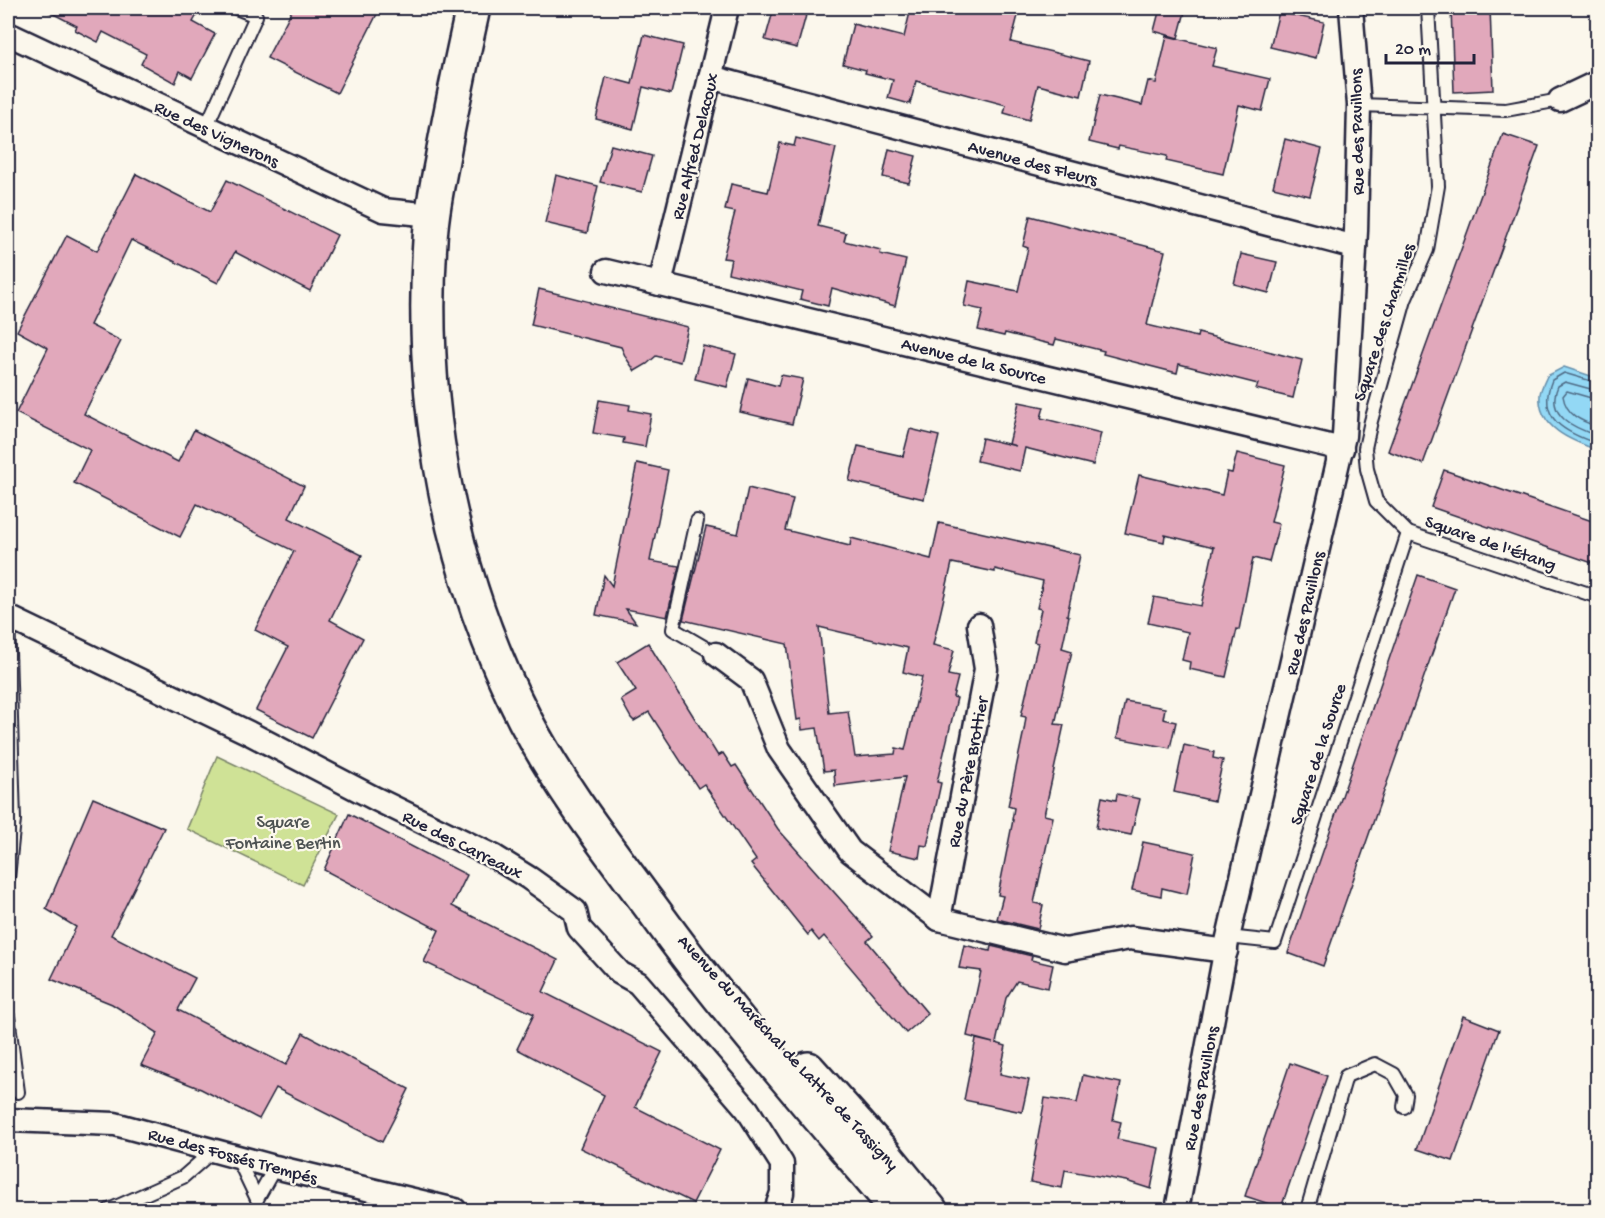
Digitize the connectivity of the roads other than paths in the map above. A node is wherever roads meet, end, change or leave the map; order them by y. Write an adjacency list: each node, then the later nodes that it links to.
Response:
1 (236, 8): 12 (lane)
2 (473, 8): 13 (street, Avenue du Maréchal de Lattre de Tassigny)
3 (727, 8): 7 (street, Rue Alfred Delacoux)
4 (1351, 8): 10 (street, Rue des Pavillons)
5 (1428, 8): 11 (lane, Square des Charmilles)
6 (8, 34): 12 (street, Rue des Vignerons)
7 (710, 77): 14 (street, Avenue des Fleurs); 16 (street, Rue Alfred Delacoux)
8 (1598, 82): 9 (street)
9 (1560, 100): 11 (lane)
10 (1359, 105): 11 (lane); 14 (street, Rue des Pavillons)
11 (1432, 108): 19 (lane, Square des Charmilles)
12 (206, 127): 13 (street, Rue des Vignerons)
13 (432, 215): 25 (street, Avenue du Maréchal de Lattre de Tassigny)
14 (1355, 247): 17 (street, Rue des Pavillons)
15 (606, 271): 16 (street, Avenue de la Source)
16 (660, 284): 17 (street, Avenue de la Source)
17 (1342, 449): 27 (street, Rue des Pavillons)
18 (697, 521): 23 (lane)
19 (1408, 533): 20 (lane, Square de l'Étang); 27 (lane, Square de la Source)
20 (1598, 597)
21 (8, 617): 24 (lane); 37 (street, Rue des Carreaux)
22 (979, 625): 26 (street, Rue du Père Brottier)
23 (716, 654): 26 (street)
24 (8, 878)
25 (644, 897): 38 (street, Avenue du Maréchal de Lattre de Tassigny); 39 (street, Avenue du Maréchal de Lattre de Tassigny)
26 (939, 919): 27 (street)
27 (1227, 944): 40 (street, Rue des Pavillons)
28 (8, 1016): 29 (lane)
29 (18, 1092)
30 (1404, 1107): 41 (lane)
31 (8, 1120): 32 (street, Rue des Fossés Trempés)
32 (214, 1150): 33 (street, Rue des Fossés Trempés); 35 (lane)
33 (237, 1156): 34 (street, Rue des Fossés Trempés); 34 (lane)
34 (275, 1167): 36 (street, Rue des Fossés Trempés)
35 (109, 1210)
36 (455, 1210)
37 (776, 1210)
38 (898, 1210)
39 (930, 1210)
40 (1177, 1210)
41 (1307, 1210)

